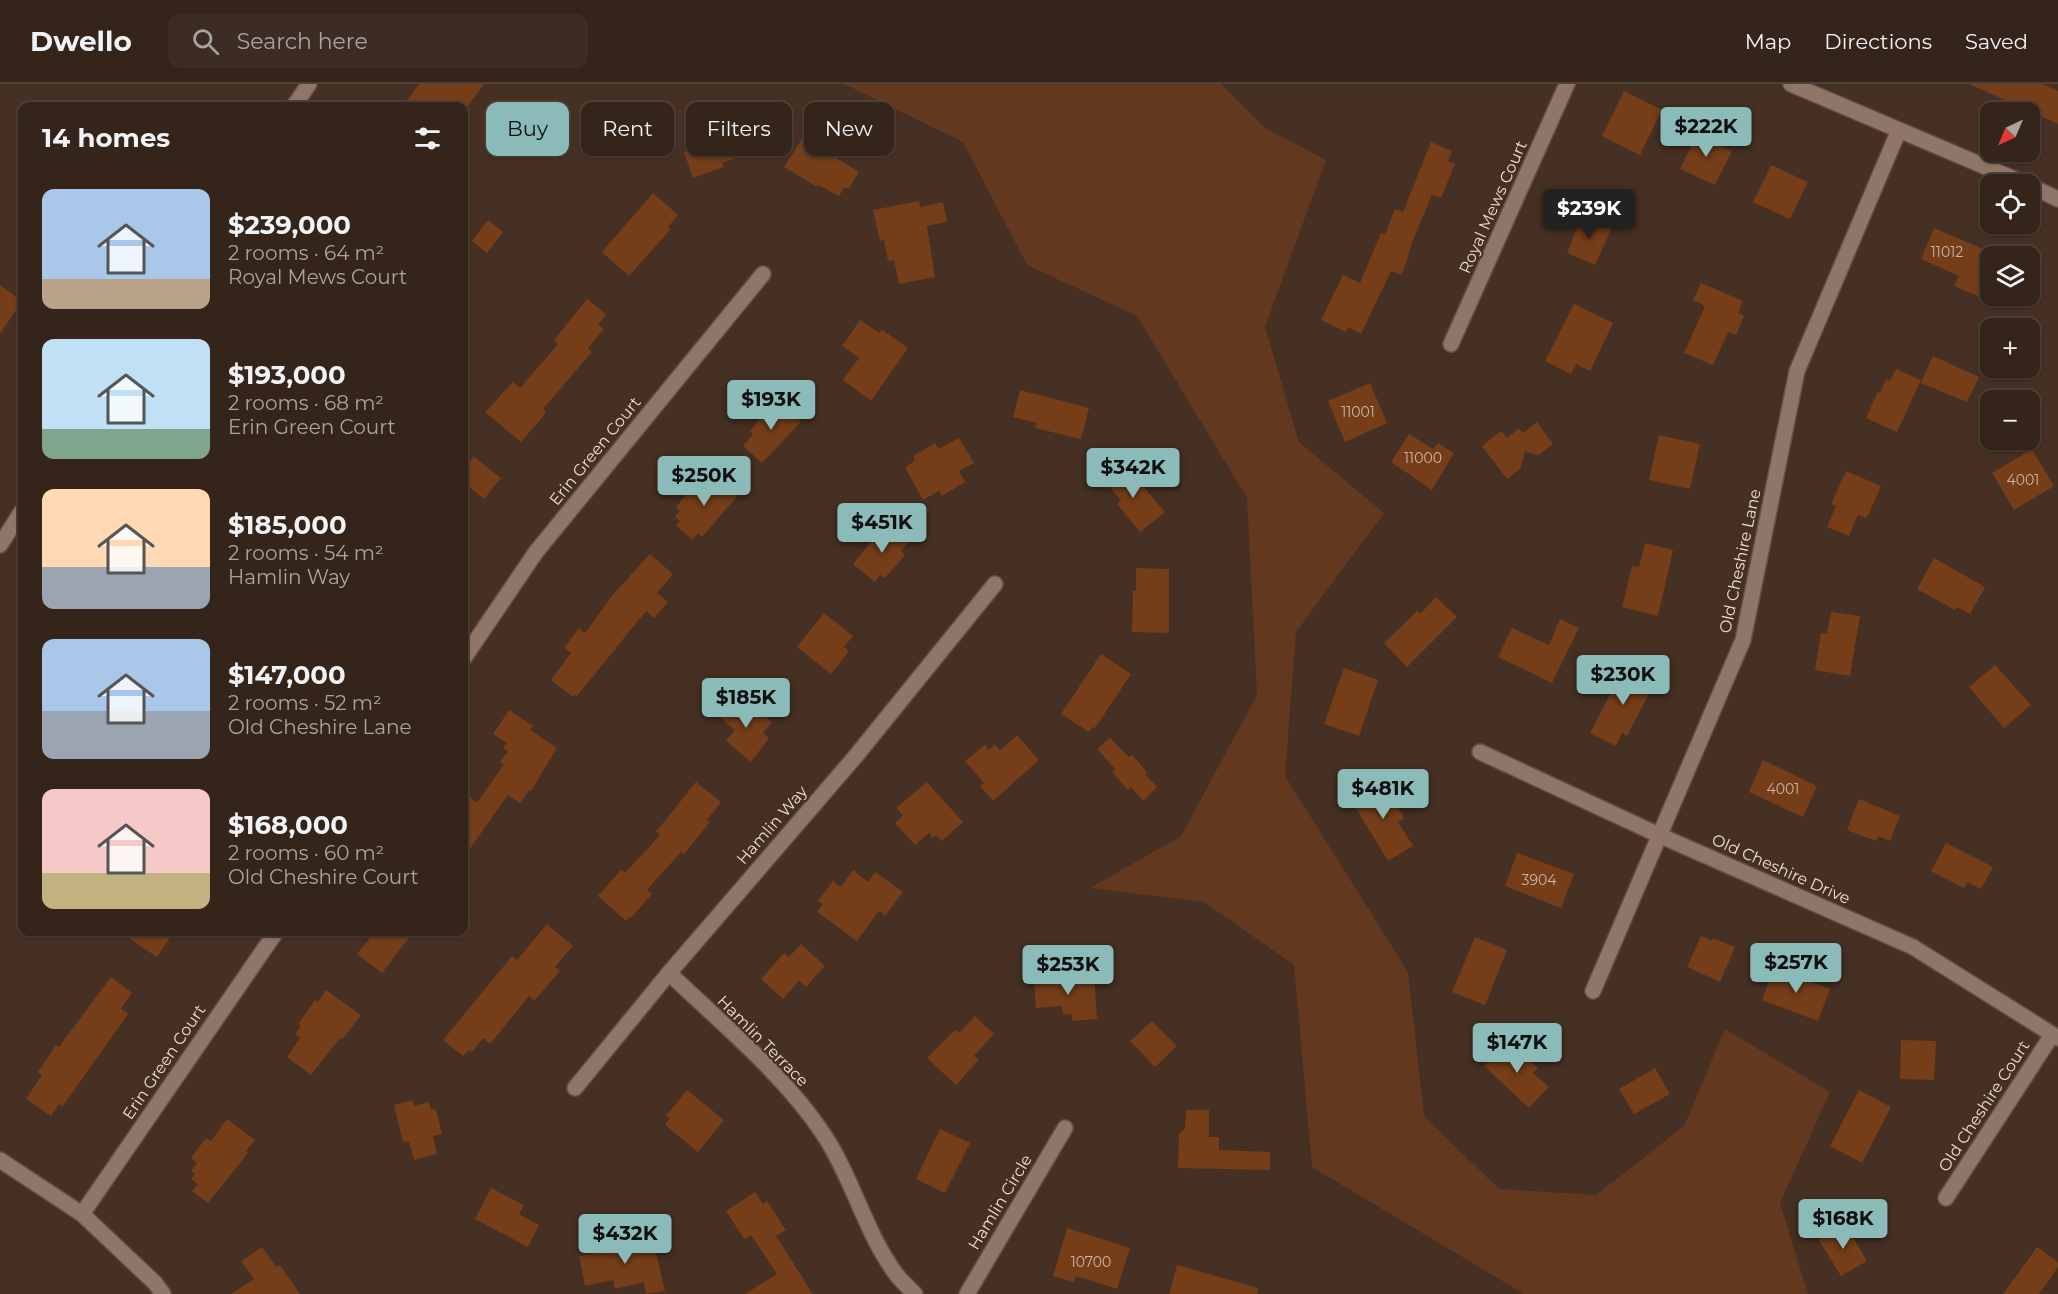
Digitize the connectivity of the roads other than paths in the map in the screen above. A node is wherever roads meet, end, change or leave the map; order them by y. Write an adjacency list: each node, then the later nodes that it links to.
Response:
1 (309, 84): 4 (street)
2 (1567, 84): 10 (street, Royal Mews Court)
3 (1791, 84): 5 (street)
4 (297, 102)
5 (1899, 130): 6 (street); 16 (street, Old Cheshire Lane)
6 (2002, 174)
7 (2040, 191): 8 (street)
8 (2058, 199)
9 (763, 274): 14 (street, Erin Green Court)
10 (1451, 344)
11 (18, 518): 12 (street)
12 (0, 545)
13 (995, 584): 18 (street, Hamlin Way)
14 (468, 652)
15 (1480, 752): 16 (street, Old Cheshire Drive)
16 (1661, 836): 19 (street, Old Cheshire Lane); 20 (street, Old Cheshire Drive)
17 (273, 936): 25 (street, Erin Green Court)
18 (669, 973): 21 (street, Hamlin Way); 27 (street, Hamlin Terrace)
19 (1593, 991)
20 (2055, 1036): 24 (street, Old Cheshire Court)
21 (575, 1088)
22 (1065, 1128): 28 (street, Hamlin Circle)
23 (0, 1160): 25 (street)
24 (1946, 1198)
25 (82, 1214): 26 (street)
26 (163, 1294)
27 (915, 1294)
28 (967, 1294)

